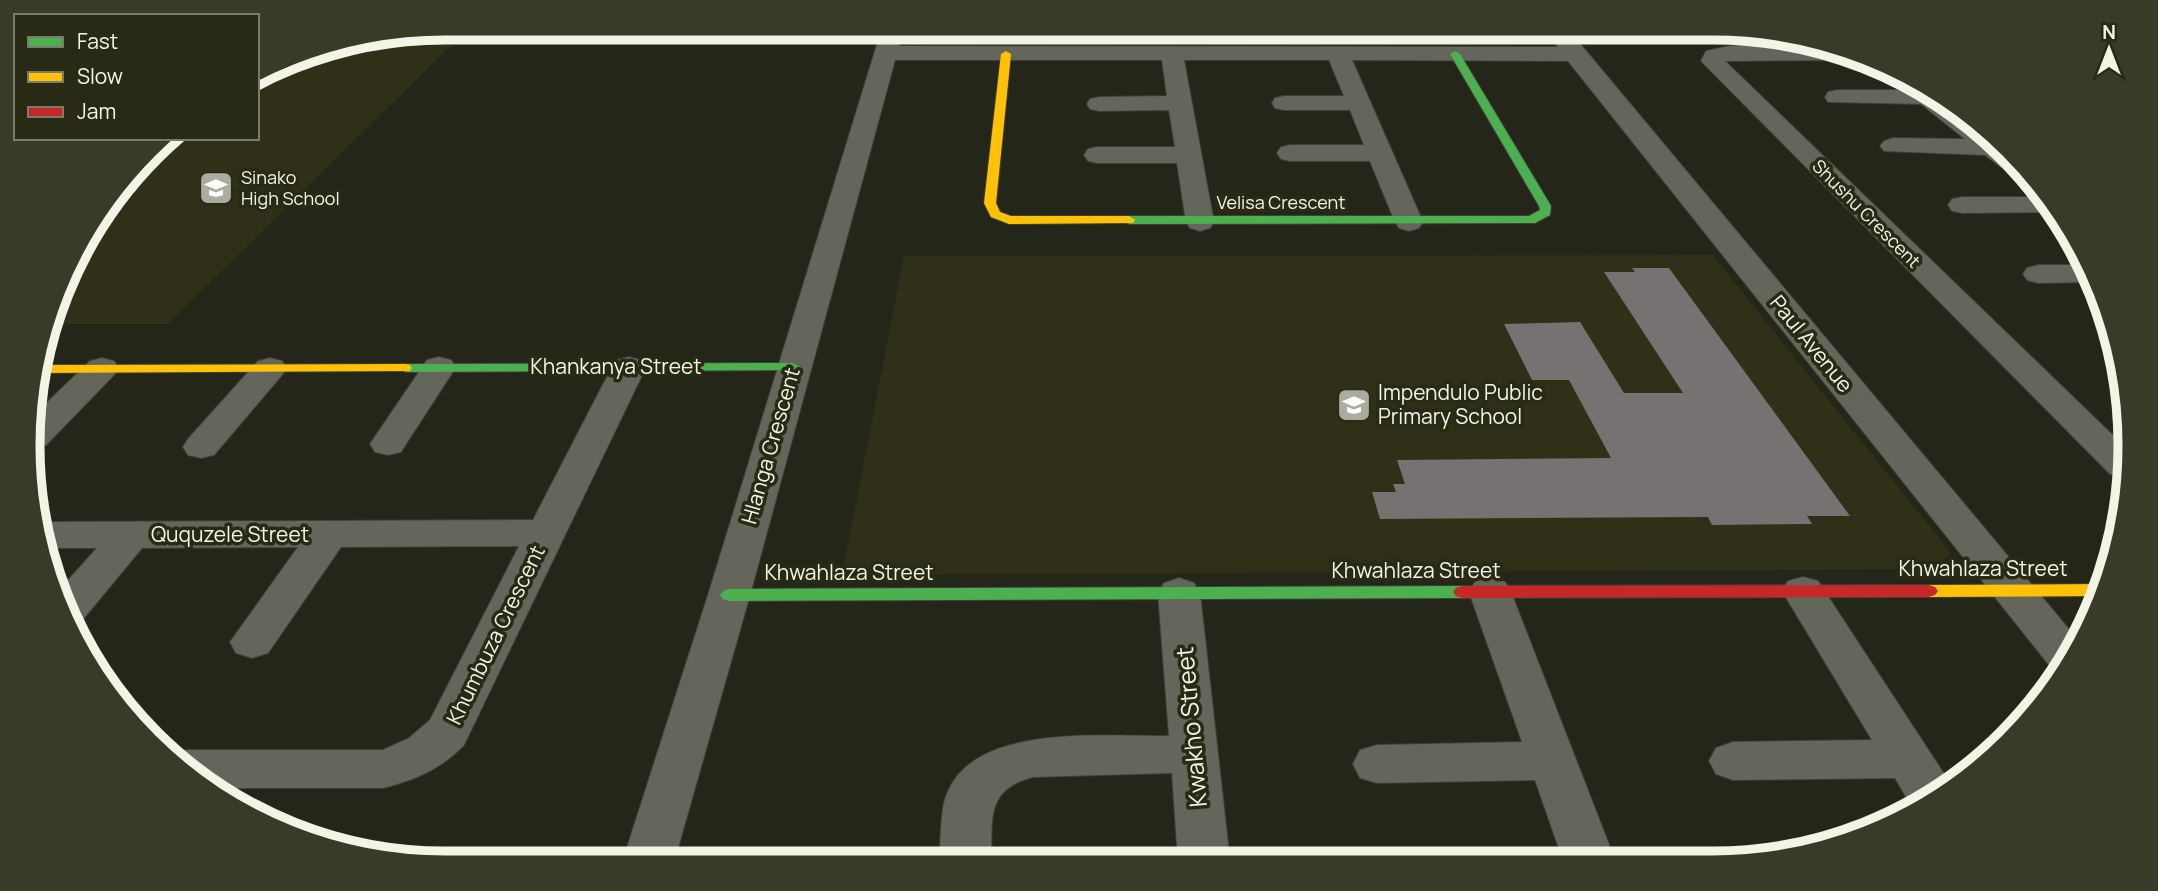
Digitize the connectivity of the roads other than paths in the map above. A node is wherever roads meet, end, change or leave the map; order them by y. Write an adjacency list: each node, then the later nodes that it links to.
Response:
1 (889, 41): 4 (street); 28 (street, Hlanga Crescent)
2 (1565, 41): 7 (street); 40 (street, Paul Avenue)
3 (1813, 53): 35 (street, Shushu Crescent)
4 (1006, 54): 5 (street); 22 (street, Velisa Crescent)
5 (1172, 54): 6 (street); 10 (street)
6 (1338, 54): 7 (street); 12 (street)
7 (1455, 54): 23 (street, Velisa Crescent)
8 (1917, 96): 9 (street)
9 (1837, 97)
10 (1180, 103): 13 (street); 19 (street)
11 (1284, 103): 12 (street)
12 (1359, 103): 16 (street)
13 (1099, 104)
14 (1893, 146): 17 (street)
15 (1290, 153): 16 (street)
16 (1381, 153): 23 (street)
17 (1993, 153)
18 (1097, 155): 19 (street)
19 (1188, 155): 22 (street)
20 (1962, 205): 21 (street)
21 (2038, 205)
22 (1200, 222): 23 (street, Velisa Crescent)
23 (1409, 222)
24 (2038, 274): 25 (street)
25 (2080, 274)
26 (439, 367): 27 (street, Khankanya Street); 30 (street, Khankanya Street); 33 (street)
27 (629, 367): 28 (street, Khankanya Street); 36 (street, Khumbuza Crescent)
28 (793, 367): 45 (street, Hlanga Crescent)
29 (102, 368): 30 (street, Khankanya Street); 31 (street, Khankanya Street); 32 (street)
30 (271, 368): 34 (street)
31 (48, 369)
32 (41, 429)
33 (388, 444)
34 (201, 447)
35 (2118, 456)
36 (546, 533): 37 (street, Ququzele Street); 53 (street, Khumbuza Crescent)
37 (329, 534): 39 (street, Ququzele Street); 47 (street, Ququzele Street)
38 (50, 535): 39 (street, Ququzele Street)
39 (131, 535): 46 (street, Ququzele Street)
40 (2012, 590): 41 (street, Khwahlaza Street); 42 (street, Khwahlaza Street); 48 (street, Paul Avenue)
41 (2091, 590)
42 (1803, 591): 43 (street, Khwahlaza Street); 54 (street)
43 (1490, 592): 44 (street, Khwahlaza Street); 50 (street)
44 (1179, 593): 45 (street, Khwahlaza Street); 49 (street, Kwakho Street)
45 (729, 595): 55 (street, Hlanga Crescent)
46 (72, 603)
47 (252, 642)
48 (2062, 650)
49 (1194, 754): 56 (street); 57 (street, Kwakho Street)
50 (1552, 761): 52 (street); 58 (street)
51 (1733, 761): 54 (street)
52 (1377, 764)
53 (202, 769)
54 (1920, 777)
55 (651, 851)
56 (966, 851)
57 (1203, 851)
58 (1586, 851)

